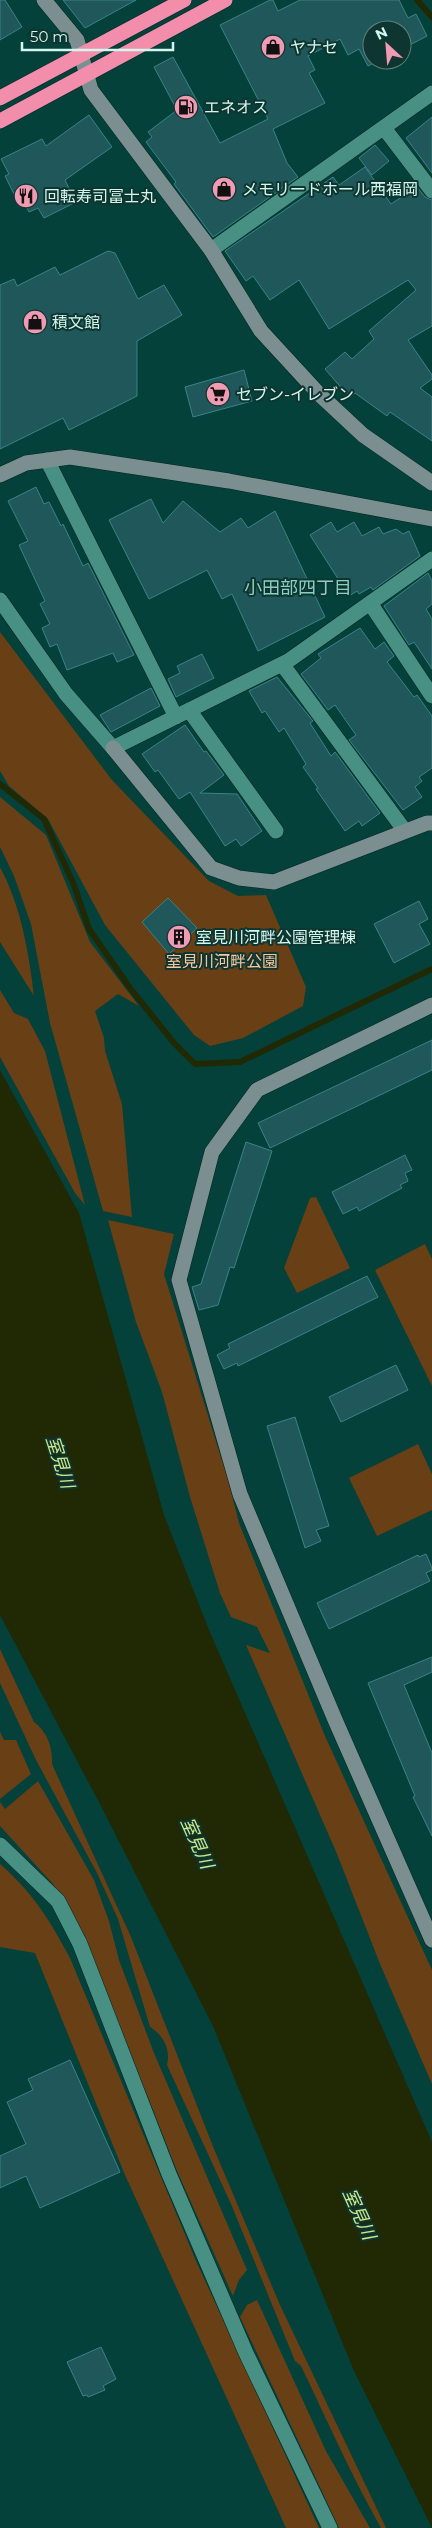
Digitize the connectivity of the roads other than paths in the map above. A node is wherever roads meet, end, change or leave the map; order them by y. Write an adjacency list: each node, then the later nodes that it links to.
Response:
1 (44, 0): 4 (street)
2 (184, 0): 4 (highway)
3 (225, 0): 5 (highway)
4 (81, 55): 5 (street); 7 (highway)
5 (86, 73): 8 (highway); 11 (street)
6 (432, 93): 9 (street)
7 (0, 98)
8 (0, 121)
9 (384, 128): 10 (street); 11 (street)
10 (432, 190)
11 (210, 250): 14 (street)
12 (47, 460): 13 (street); 15 (street); 21 (street)
13 (0, 475)
14 (432, 482)
15 (432, 519)
16 (432, 559): 18 (street)
17 (0, 600): 22 (street)
18 (370, 603): 19 (street); 20 (street)
19 (282, 664): 21 (street); 25 (street)
20 (432, 696)
21 (183, 713): 22 (street); 24 (street)
22 (113, 748): 25 (street)
23 (432, 823): 25 (street)
24 (276, 831)
25 (405, 831)
26 (432, 1005): 28 (street)
27 (0, 1845): 29 (street)
28 (432, 1940)
29 (330, 2528)

